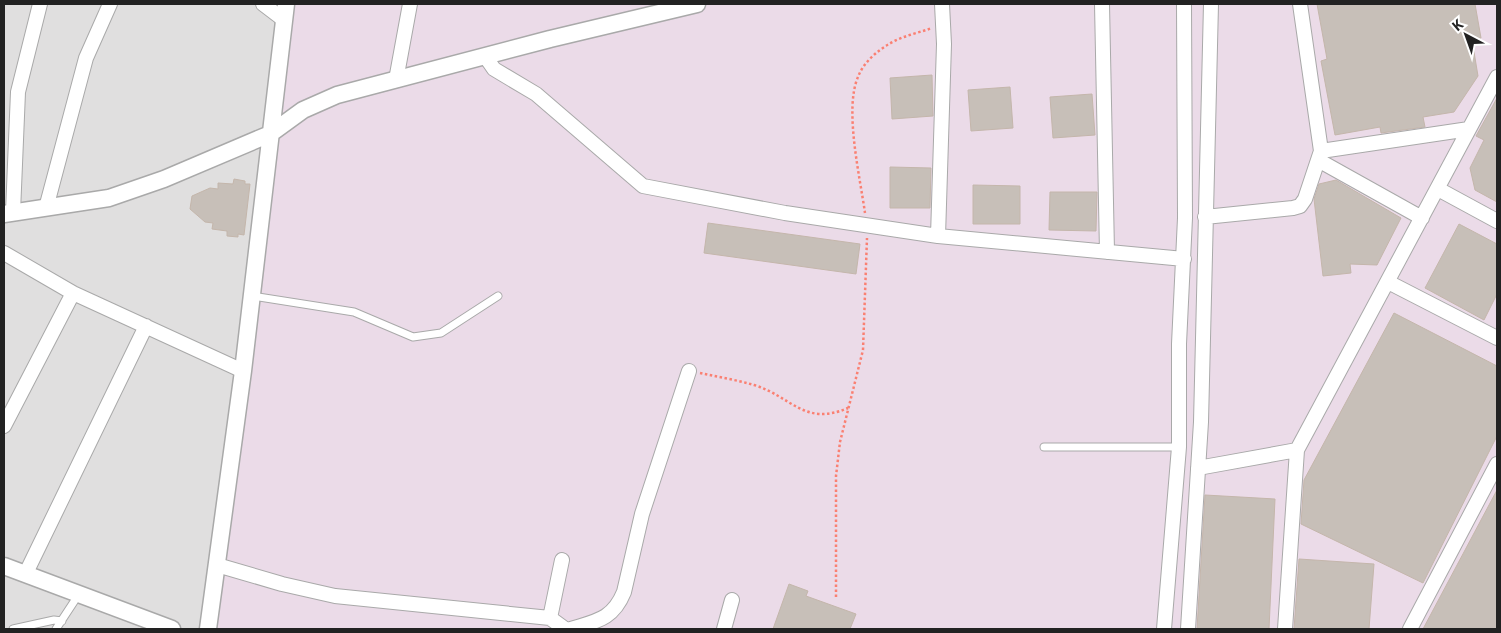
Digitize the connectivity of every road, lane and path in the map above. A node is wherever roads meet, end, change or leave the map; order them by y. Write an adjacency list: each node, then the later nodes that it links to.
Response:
1 (40, 4): 21 (street)
2 (110, 4): 20 (street)
3 (263, 4): 11 (street)
4 (410, 4): 15 (street)
5 (697, 4): 13 (street)
6 (942, 4): 12 (street)
7 (1102, 4): 28 (street)
8 (1184, 4): 29 (street)
9 (1211, 4): 22 (street)
10 (1300, 4): 18 (street)
11 (285, 12): 17 (street)
12 (943, 25): 25 (path); 26 (street)
13 (484, 56): 15 (street); 25 (street)
14 (1497, 77): 16 (street)
15 (396, 80): 17 (street)
16 (1469, 129): 18 (street); 19 (street)
17 (270, 134): 20 (street); 32 (street)
18 (1320, 155): 22 (street); 23 (street)
19 (1438, 189): 23 (street); 24 (street)
20 (46, 208): 21 (street)
21 (8, 213)
22 (1205, 217): 44 (street)
23 (1422, 218): 30 (street)
24 (1497, 221)
25 (867, 226): 26 (street); 38 (path)
26 (938, 236): 28 (street)
27 (4, 252): 31 (street)
28 (1107, 252): 29 (street)
29 (1184, 259): 41 (street)
30 (1388, 282): 35 (street); 42 (street)
31 (73, 293): 34 (street); 39 (street)
32 (252, 296): 33 (lane); 36 (street)
33 (498, 296)
34 (146, 326): 36 (street); 48 (street)
35 (1497, 338)
36 (243, 371): 46 (street)
37 (689, 371): 38 (path); 59 (street)
38 (849, 408): 50 (path)
39 (4, 426)
40 (1044, 447): 41 (lane)
41 (1179, 447): 61 (street)
42 (1297, 450): 44 (street); 63 (street)
43 (1497, 464): 64 (street)
44 (1198, 468): 62 (street)
45 (562, 560): 52 (street)
46 (217, 565): 52 (street); 57 (street)
47 (4, 566): 48 (street)
48 (26, 573): 49 (street)
49 (79, 594): 53 (lane); 56 (street)
50 (836, 597)
51 (732, 600): 60 (street)
52 (550, 618): 58 (street)
53 (62, 621): 54 (lane); 55 (lane)
54 (12, 629)
55 (56, 629)
56 (172, 629)
57 (208, 629)
58 (565, 629)
59 (571, 629)
60 (724, 629)
61 (1164, 629)
62 (1188, 629)
63 (1284, 629)
64 (1410, 629)

